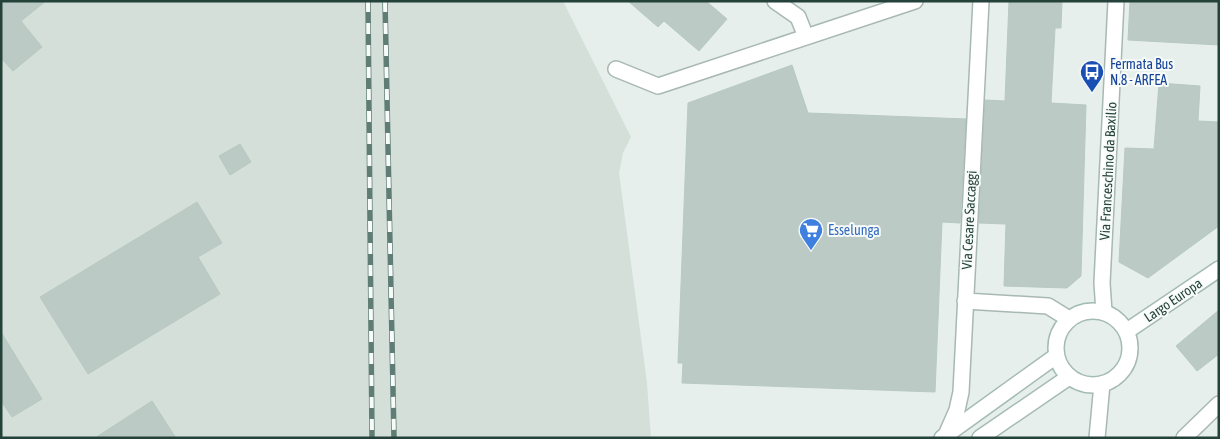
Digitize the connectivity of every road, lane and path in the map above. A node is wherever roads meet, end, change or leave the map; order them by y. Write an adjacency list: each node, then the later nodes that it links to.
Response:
1 (775, 1): 6 (street)
2 (915, 1): 5 (street)
3 (981, 1): 9 (street, Via Cesare Saccaggi)
4 (1116, 1): 10 (street, Via Franceschino da Baxilio)
5 (897, 4): 6 (street)
6 (806, 37): 7 (street)
7 (616, 69)
8 (1219, 268): 12 (street, Largo Europa)
9 (964, 301): 11 (street); 17 (street, Via Cesare Saccaggi)
10 (1104, 312): 11 (street); 12 (street)
11 (1069, 319): 13 (street)
12 (1126, 331): 15 (street)
13 (1056, 356): 14 (street); 17 (street)
14 (1070, 377): 15 (street); 18 (street)
15 (1102, 384): 19 (street)
16 (1219, 404): 20 (street)
17 (944, 436)
18 (980, 438)
19 (1097, 438)
20 (1184, 438)

